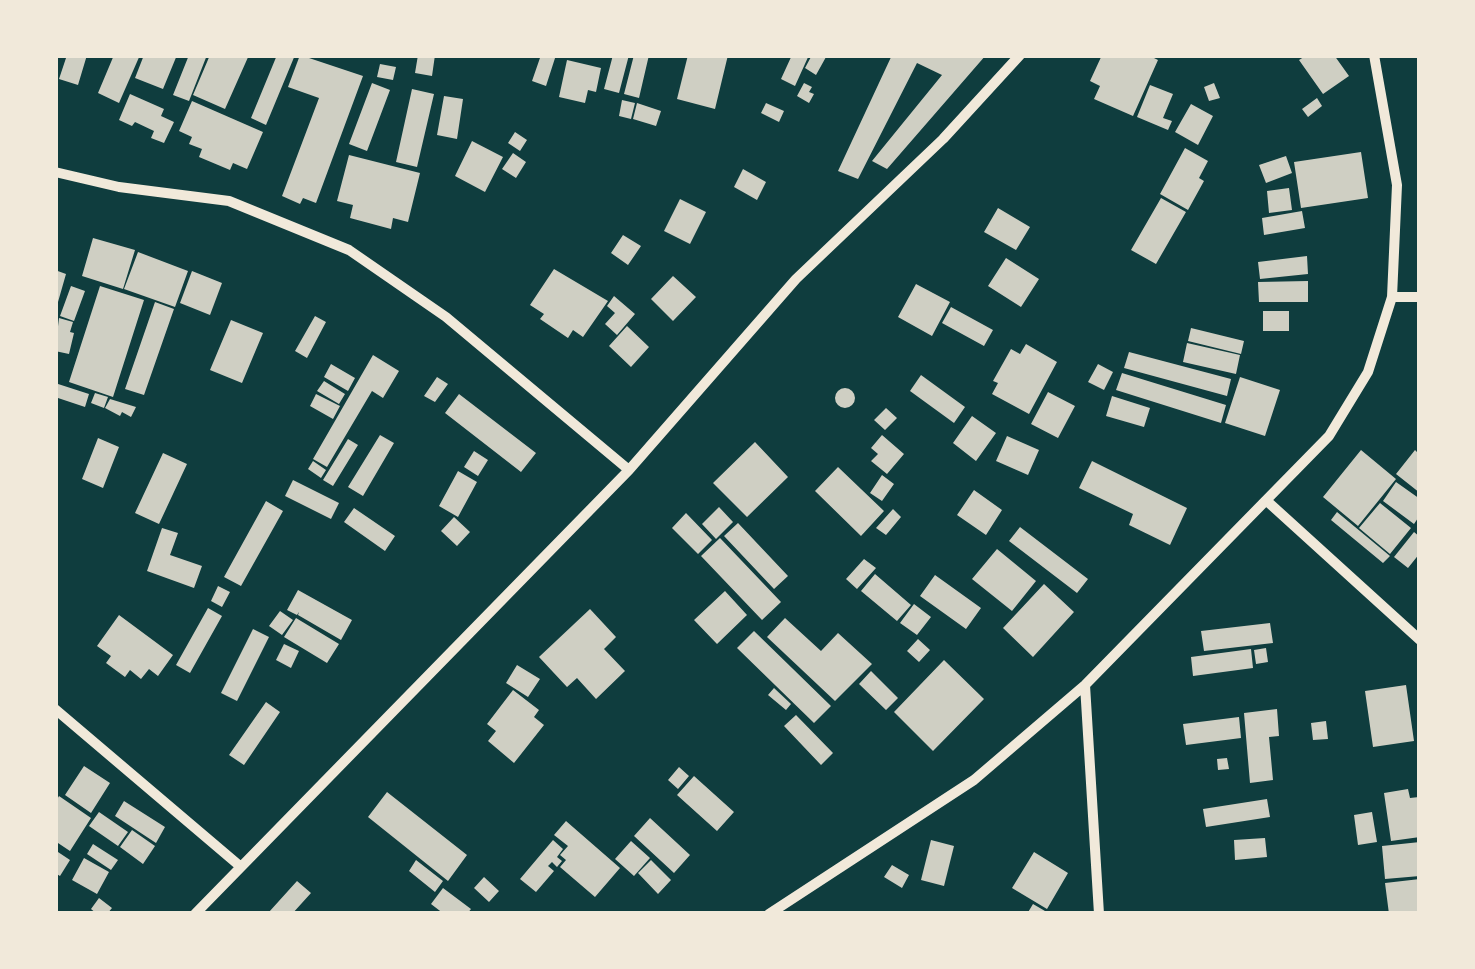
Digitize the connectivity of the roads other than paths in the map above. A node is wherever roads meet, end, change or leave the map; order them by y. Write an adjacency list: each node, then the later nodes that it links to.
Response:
1 (1020, 55): 6 (street)
2 (1374, 55): 4 (street)
3 (55, 172): 6 (street)
4 (1392, 297): 5 (street); 7 (street)
5 (1420, 297)
6 (629, 470): 11 (street)
7 (1268, 502): 8 (street); 9 (street)
8 (1420, 640)
9 (1085, 684): 13 (street); 14 (street)
10 (55, 708): 11 (street)
11 (241, 867): 12 (street)
12 (195, 914)
13 (768, 914)
14 (1099, 914)

